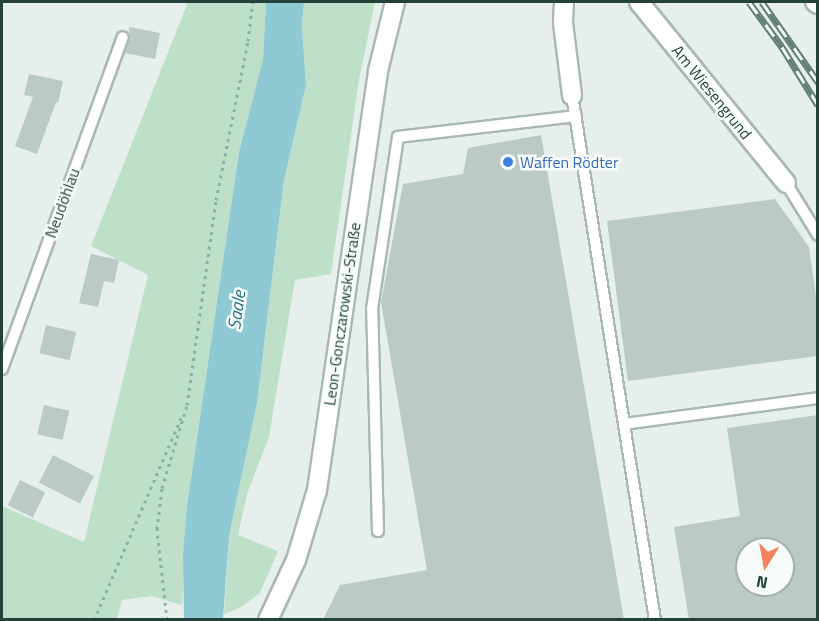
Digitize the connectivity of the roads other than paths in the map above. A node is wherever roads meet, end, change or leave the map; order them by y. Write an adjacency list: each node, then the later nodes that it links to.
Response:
1 (395, 2): 13 (street, Leon-Gonczarowski-Straße)
2 (564, 2): 5 (street)
3 (639, 2): 7 (street, Am Wiesengrund)
4 (123, 37): 9 (lane, Neudöhlau)
5 (572, 95): 6 (lane)
6 (576, 116): 11 (lane); 12 (lane)
7 (786, 183): 8 (lane)
8 (818, 235)
9 (2, 369)
10 (818, 398): 11 (lane)
11 (624, 424): 14 (lane)
12 (378, 531)
13 (268, 620)
14 (655, 620)

